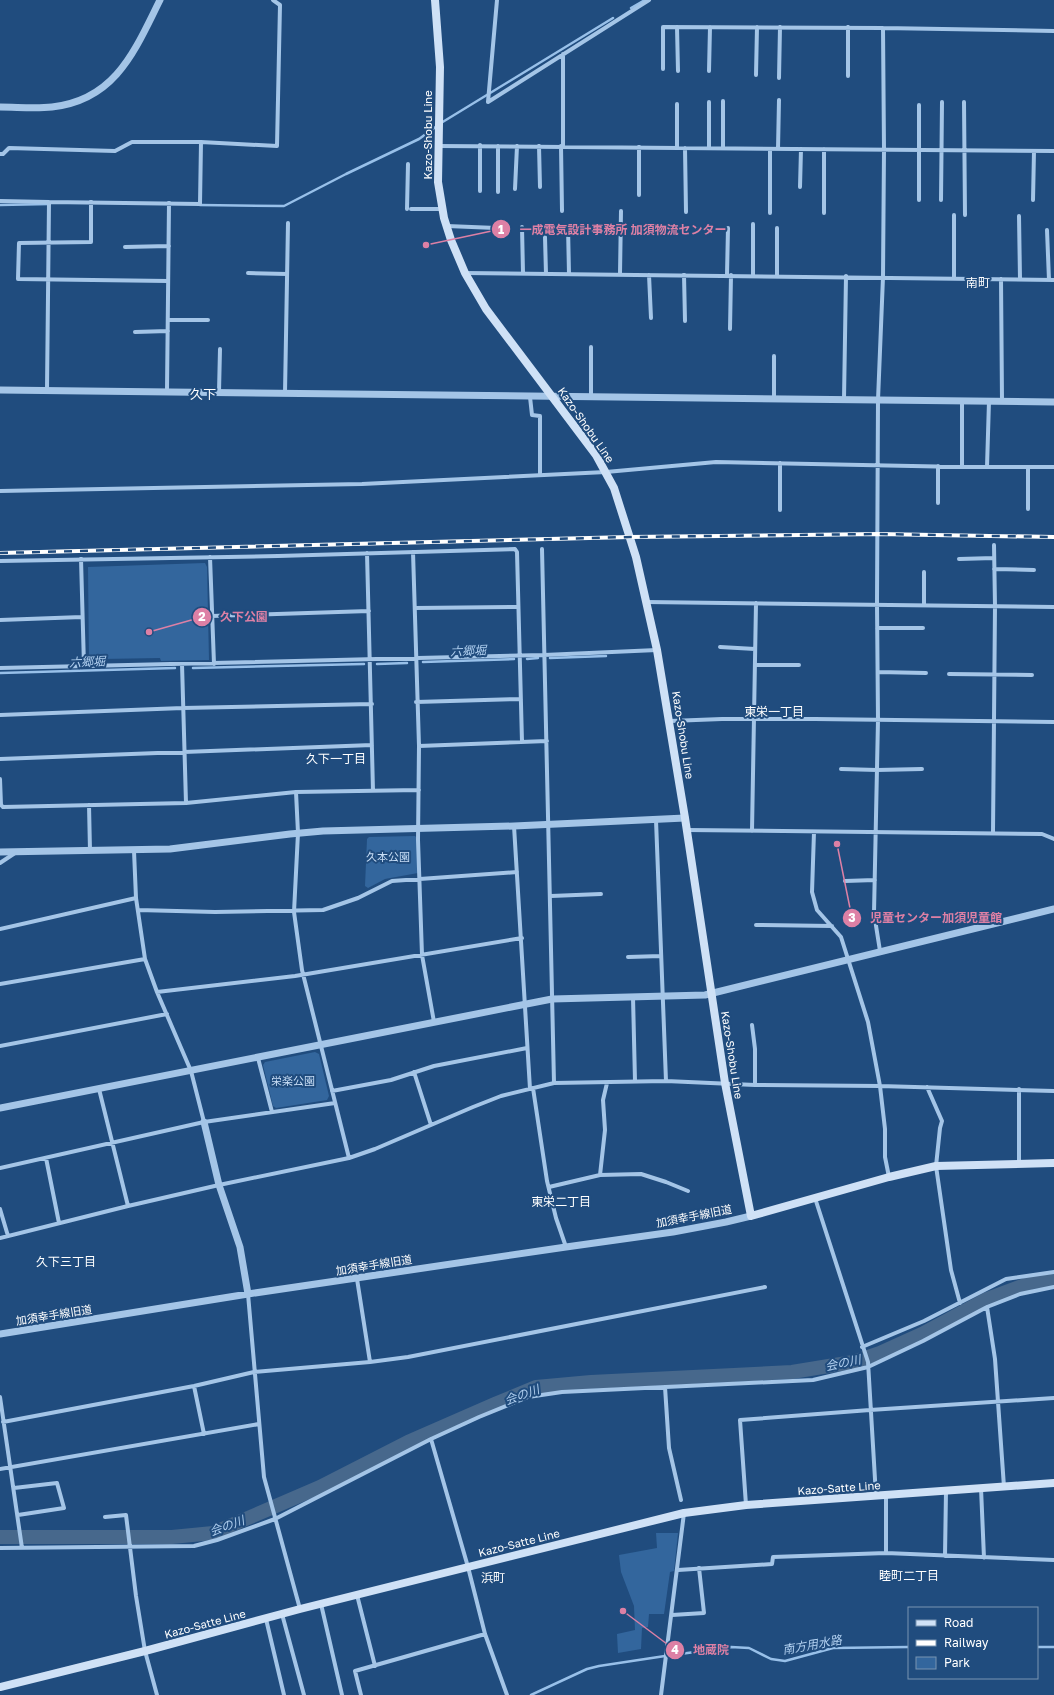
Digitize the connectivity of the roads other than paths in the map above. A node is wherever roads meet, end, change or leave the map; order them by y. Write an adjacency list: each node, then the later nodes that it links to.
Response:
1 (160, 0): 27 (street)
2 (273, 0): 28 (street)
3 (435, 0): 29 (main road, Kazo-Shobu Line)
4 (497, 0): 13 (street)
5 (649, 0): 13 (street)
6 (677, 26): 7 (street); 14 (street); 15 (street)
7 (710, 27): 8 (street); 16 (street)
8 (756, 27): 9 (street); 17 (street)
9 (780, 27): 10 (street); 19 (street)
10 (848, 27): 11 (street); 18 (street)
11 (883, 28): 12 (street); 44 (street)
12 (1054, 31)
13 (563, 54): 34 (street)
14 (663, 69)
15 (678, 71)
16 (709, 71)
17 (756, 76)
18 (848, 76)
19 (779, 78)
20 (779, 100): 41 (street)
21 (723, 101): 39 (street)
22 (709, 102): 38 (street)
23 (942, 102): 46 (street)
24 (964, 102): 47 (street)
25 (677, 104): 36 (street)
26 (919, 105): 45 (street)
27 (0, 107)
28 (201, 142): 50 (street); 64 (street)
29 (438, 146): 30 (street); 65 (main road, Kazo-Shobu Line)
30 (480, 146): 31 (street); 55 (street)
31 (498, 146): 32 (street); 56 (street)
32 (516, 146): 33 (street); 54 (street)
33 (539, 146): 34 (street); 52 (street)
34 (562, 146): 35 (street); 66 (street)
35 (639, 147): 36 (street); 57 (street)
36 (677, 148): 37 (street)
37 (685, 148): 38 (street); 68 (street)
38 (709, 148): 39 (street)
39 (723, 148): 40 (street)
40 (770, 148): 41 (street); 69 (street)
41 (778, 149): 42 (street)
42 (801, 149): 43 (street); 53 (street)
43 (824, 149): 44 (street); 70 (street)
44 (884, 150): 45 (street); 100 (street)
45 (919, 150): 46 (street); 58 (street)
46 (943, 150): 47 (street); 59 (street)
47 (965, 150): 48 (street); 72 (street)
48 (1034, 151): 49 (street); 60 (street)
49 (1054, 151)
50 (0, 154)
51 (408, 164): 65 (street)
52 (540, 187)
53 (800, 187)
54 (516, 189)
55 (480, 191)
56 (498, 192)
57 (639, 194)
58 (919, 200)
59 (941, 200)
60 (1033, 200)
61 (0, 201): 62 (street)
62 (49, 202): 63 (street); 84 (street)
63 (91, 202): 64 (street); 84 (street)
64 (169, 203): 85 (street)
65 (443, 209): 76 (main road, Kazo-Shobu Line)
66 (562, 211)
67 (621, 211): 93 (street)
68 (686, 212)
69 (770, 213)
70 (824, 213)
71 (954, 215): 101 (street)
72 (965, 215)
73 (1019, 216): 104 (street)
74 (288, 223): 90 (street)
75 (752, 224): 97 (street)
76 (446, 226): 79 (street); 88 (main road, Kazo-Shobu Line)
77 (568, 226): 92 (street)
78 (522, 227): 89 (street)
79 (496, 228)
80 (728, 228): 96 (street)
81 (776, 228): 98 (street)
82 (1047, 230): 105 (street)
83 (545, 237): 91 (street)
84 (49, 243): 103 (street); 103 (street)
85 (169, 246): 86 (street); 106 (street)
86 (124, 247)
87 (248, 272): 90 (street)
88 (464, 273): 89 (street); 123 (main road, Kazo-Shobu Line)
89 (523, 273): 91 (street)
90 (287, 274): 121 (street)
91 (546, 274): 92 (street)
92 (569, 274): 93 (street)
93 (620, 274): 94 (street)
94 (649, 275): 95 (street); 107 (street)
95 (684, 275): 96 (street); 110 (street)
96 (729, 275): 97 (street); 111 (street)
97 (753, 276): 98 (street)
98 (776, 276): 99 (street)
99 (846, 276): 100 (street); 126 (street)
100 (883, 277): 101 (street); 127 (street)
101 (954, 278): 102 (street)
102 (1001, 279): 104 (street); 130 (street)
103 (48, 280): 106 (street); 118 (street)
104 (1020, 280): 105 (street)
105 (1052, 280)
106 (168, 281): 108 (street)
107 (651, 318)
108 (168, 320): 109 (street); 112 (street)
109 (208, 320)
110 (685, 321)
111 (730, 329)
112 (168, 331): 113 (street); 119 (street)
113 (135, 332)
114 (591, 347): 124 (street)
115 (220, 349): 120 (street)
116 (774, 356): 125 (street)
117 (0, 390): 118 (street)
118 (47, 390): 119 (street)
119 (167, 391): 120 (street)
120 (219, 392): 121 (street)
121 (285, 393): 122 (street)
122 (530, 396): 123 (street); 140 (street)
123 (553, 397): 124 (street); 139 (main road, Kazo-Shobu Line)
124 (591, 397): 125 (street)
125 (774, 399): 126 (street)
126 (844, 399): 127 (street)
127 (878, 400): 128 (street); 133 (street)
128 (962, 400): 129 (street); 135 (street)
129 (989, 401): 130 (street); 136 (street)
130 (1002, 401): 131 (street)
131 (1054, 402)
132 (780, 463): 133 (street); 139 (street); 144 (street)
133 (879, 464): 134 (street); 159 (street)
134 (938, 466): 135 (street); 142 (street)
135 (962, 467): 136 (street)
136 (987, 467): 137 (street)
137 (1028, 467): 138 (street); 143 (street)
138 (1054, 467)
139 (606, 472): 140 (street); 157 (main road, Kazo-Shobu Line)
140 (540, 475): 141 (street)
141 (0, 491)
142 (938, 503)
143 (1028, 509)
144 (780, 510)
145 (994, 545): 150 (street)
146 (542, 549): 175 (street)
147 (413, 552): 148 (street); 162 (street); 164 (street)
148 (367, 553): 149 (street); 165 (street)
149 (210, 557): 152 (street); 166 (street)
150 (994, 558): 151 (street); 154 (street)
151 (959, 559)
152 (81, 560): 153 (street); 167 (street)
153 (0, 561)
154 (994, 569): 155 (street); 161 (street)
155 (1034, 570)
156 (924, 572): 160 (street)
157 (646, 602): 158 (street); 173 (main road, Kazo-Shobu Line)
158 (756, 603): 159 (street); 172 (street)
159 (877, 604): 160 (street); 169 (street)
160 (924, 605): 161 (street)
161 (995, 606): 163 (street); 187 (street)
162 (518, 607): 164 (street); 174 (street)
163 (1054, 607)
164 (415, 608): 176 (street)
165 (369, 611): 166 (street); 177 (street)
166 (212, 616): 179 (street)
167 (82, 617): 168 (street); 182 (street)
168 (0, 620)
169 (877, 628): 170 (street); 184 (street)
170 (923, 628)
171 (720, 647): 172 (street)
172 (755, 649): 180 (street)
173 (657, 650): 175 (street); 196 (main road, Kazo-Shobu Line)
174 (520, 655): 175 (street); 176 (street); 189 (street)
175 (544, 655): 199 (street)
176 (416, 658): 177 (street); 190 (street)
177 (370, 660): 179 (street); 191 (street)
178 (182, 664): 179 (street); 182 (street); 192 (street)
179 (214, 664)
180 (755, 665): 181 (street); 194 (street)
181 (799, 665)
182 (84, 666): 183 (street)
183 (0, 668)
184 (878, 672): 185 (street); 195 (street)
185 (926, 673)
186 (949, 674): 187 (street)
187 (994, 674): 188 (street); 197 (street)
188 (1032, 675)
189 (521, 699): 190 (street); 200 (street)
190 (416, 702): 202 (street)
191 (372, 704): 192 (street); 201 (street)
192 (183, 708): 193 (street); 203 (street)
193 (0, 715)
194 (754, 719): 195 (street); 196 (street); 220 (street)
195 (878, 720): 197 (street); 207 (street)
196 (670, 721): 214 (main road, Kazo-Shobu Line)
197 (994, 721): 198 (street); 224 (street)
198 (1054, 722)
199 (547, 741): 200 (street); 216 (street)
200 (522, 742): 202 (street)
201 (372, 746): 203 (street); 210 (street)
202 (418, 746): 209 (street)
203 (184, 753): 204 (street); 212 (street)
204 (0, 759)
205 (841, 769): 207 (street)
206 (922, 769): 207 (street)
207 (877, 770): 223 (street)
208 (0, 779): 213 (street)
209 (419, 790): 210 (street); 218 (street)
210 (373, 791): 211 (street)
211 (296, 792): 212 (street); 222 (street)
212 (186, 803): 213 (street)
213 (89, 805): 226 (street)
214 (685, 818): 215 (street); 219 (main road, Kazo-Shobu Line)
215 (656, 820): 216 (street); 247 (street)
216 (548, 825): 217 (street); 236 (street)
217 (514, 826): 218 (street); 231 (street)
218 (419, 828): 222 (street); 232 (street)
219 (687, 830): 220 (street); 254 (main road, Kazo-Shobu Line)
220 (752, 831): 221 (street)
221 (814, 832): 223 (street); 242 (street)
222 (298, 833): 227 (street); 240 (street)
223 (876, 833): 224 (street); 233 (street)
224 (993, 833): 225 (street)
225 (1054, 839)
226 (90, 851): 227 (street); 229 (street)
227 (134, 851): 237 (street)
228 (0, 852): 229 (street)
229 (16, 852): 230 (street)
230 (0, 863)
231 (517, 872): 232 (street); 244 (street)
232 (420, 878): 240 (street); 246 (street)
233 (875, 880): 234 (street); 245 (street)
234 (845, 882)
235 (601, 894): 236 (street)
236 (551, 896): 257 (street)
237 (136, 898): 239 (street); 243 (street)
238 (1054, 909): 245 (street)
239 (138, 910): 240 (street); 249 (street)
240 (294, 912): 251 (street)
241 (756, 925): 242 (street)
242 (832, 926): 250 (street)
243 (0, 929)
244 (522, 938): 246 (street); 258 (street)
245 (880, 951): 250 (street)
246 (422, 955): 251 (street); 260 (street)
247 (661, 956): 248 (street); 255 (street)
248 (628, 957)
249 (145, 959): 252 (street); 253 (street)
250 (849, 959): 254 (street); 274 (street)
251 (302, 974): 253 (street); 262 (street)
252 (0, 984)
253 (157, 992): 259 (street)
254 (711, 993): 255 (street); 271 (main road, Kazo-Shobu Line)
255 (663, 996): 256 (street); 269 (street)
256 (633, 997): 257 (street); 268 (street)
257 (552, 999): 258 (street); 272 (street)
258 (525, 1004): 260 (street); 264 (street)
259 (167, 1014): 263 (street); 266 (street)
260 (434, 1022): 262 (street)
261 (752, 1025): 273 (street)
262 (321, 1045): 265 (street); 279 (street)
263 (0, 1046)
264 (528, 1048): 267 (street); 276 (street)
265 (258, 1058): 266 (street); 283 (street)
266 (191, 1070): 277 (street); 284 (street)
267 (414, 1072): 279 (street); 285 (street)
268 (635, 1081): 269 (street); 270 (street)
269 (666, 1081): 271 (street)
270 (607, 1083): 272 (street); 293 (street)
271 (725, 1083): 273 (street); 301 (main road, Kazo-Shobu Line)
272 (554, 1084): 276 (street)
273 (754, 1085): 274 (street)
274 (880, 1086): 275 (street); 294 (street)
275 (927, 1087): 278 (street); 291 (street)
276 (532, 1088): 285 (street); 296 (street)
277 (100, 1089): 282 (street); 286 (street)
278 (1019, 1090): 280 (street); 290 (street)
279 (332, 1091): 281 (street)
280 (1054, 1091)
281 (335, 1103): 283 (street); 288 (street)
282 (0, 1108)
283 (272, 1112): 284 (street)
284 (204, 1122): 286 (street); 295 (street)
285 (431, 1125): 288 (street)
286 (113, 1143): 287 (street); 299 (street)
287 (46, 1158): 292 (street); 302 (street)
288 (350, 1158): 295 (street)
289 (1054, 1163): 290 (main road)
290 (1019, 1165): 291 (main road)
291 (936, 1166): 294 (main road); 311 (street)
292 (0, 1168)
293 (600, 1175): 296 (street); 297 (street)
294 (889, 1177): 298 (main road)
295 (219, 1185): 299 (street); 310 (street)
296 (549, 1188): 305 (street)
297 (688, 1191)
298 (815, 1198): 301 (main road); 314 (street)
299 (128, 1206): 302 (street)
300 (0, 1209): 303 (street)
301 (751, 1216): 305 (street, 加須幸手線旧道)
302 (59, 1223): 303 (street)
303 (8, 1236): 304 (street)
304 (0, 1238)
305 (566, 1247): 307 (street, 加須幸手線旧道)
306 (1054, 1272): 311 (street)
307 (357, 1279): 310 (street, 加須幸手線旧道); 315 (street)
308 (765, 1287): 315 (street)
309 (1054, 1287): 312 (street)
310 (248, 1294): 313 (street, 加須幸手線旧道); 317 (street)
311 (960, 1303): 314 (street)
312 (987, 1307): 316 (street); 322 (street)
313 (0, 1334)
314 (862, 1347): 316 (street)
315 (370, 1362): 317 (street)
316 (868, 1365): 319 (street); 323 (street)
317 (254, 1372): 318 (street); 325 (street)
318 (194, 1386): 324 (street); 326 (street)
319 (665, 1388): 327 (street); 337 (street)
320 (0, 1397): 324 (street)
321 (1054, 1398): 322 (street)
322 (998, 1402): 323 (street); 331 (street)
323 (870, 1410): 336 (street); 338 (street)
324 (3, 1422): 328 (street)
325 (259, 1424): 326 (street); 342 (street)
326 (204, 1434): 328 (street)
327 (431, 1439): 342 (street); 350 (street)
328 (11, 1468): 329 (street); 332 (street)
329 (0, 1469)
330 (1054, 1483): 331 (main road, Kazo-Satte Line)
331 (1004, 1487): 333 (main road, Kazo-Satte Line)
332 (14, 1488): 340 (street); 340 (street)
333 (982, 1488): 334 (main road, Kazo-Satte Line); 348 (street)
334 (946, 1491): 335 (main road, Kazo-Satte Line); 347 (street)
335 (886, 1495): 336 (main road, Kazo-Satte Line); 346 (street)
336 (876, 1496): 338 (main road, Kazo-Satte Line)
337 (681, 1500)
338 (746, 1505): 339 (main road, Kazo-Satte Line)
339 (684, 1513): 350 (main road, Kazo-Satte Line); 352 (street)
340 (18, 1515): 345 (street)
341 (105, 1517): 343 (street)
342 (275, 1517): 343 (street); 355 (street)
343 (130, 1547): 345 (street); 360 (street)
344 (0, 1548): 345 (street)
345 (22, 1548)
346 (886, 1553): 347 (street); 351 (street)
347 (945, 1556): 348 (street)
348 (984, 1558): 349 (street)
349 (1054, 1560)
350 (468, 1567): 353 (main road, Kazo-Satte Line); 359 (street)
351 (699, 1568): 352 (street); 357 (street)
352 (678, 1570): 357 (street)
353 (357, 1595): 354 (main road, Kazo-Satte Line); 361 (street)
354 (321, 1604): 355 (main road, Kazo-Satte Line); 366 (street)
355 (300, 1609): 356 (main road, Kazo-Satte Line)
356 (282, 1614): 358 (main road, Kazo-Satte Line); 365 (street)
357 (672, 1615): 369 (street)
358 (266, 1619): 360 (main road, Kazo-Satte Line); 364 (street)
359 (485, 1634): 361 (street); 368 (street)
360 (145, 1651): 362 (main road, Kazo-Satte Line); 363 (street)
361 (375, 1666): 367 (street)
362 (0, 1686)
363 (158, 1695)
364 (284, 1695)
365 (304, 1695)
366 (342, 1695)
367 (361, 1695)
368 (507, 1695)
369 (661, 1695)

